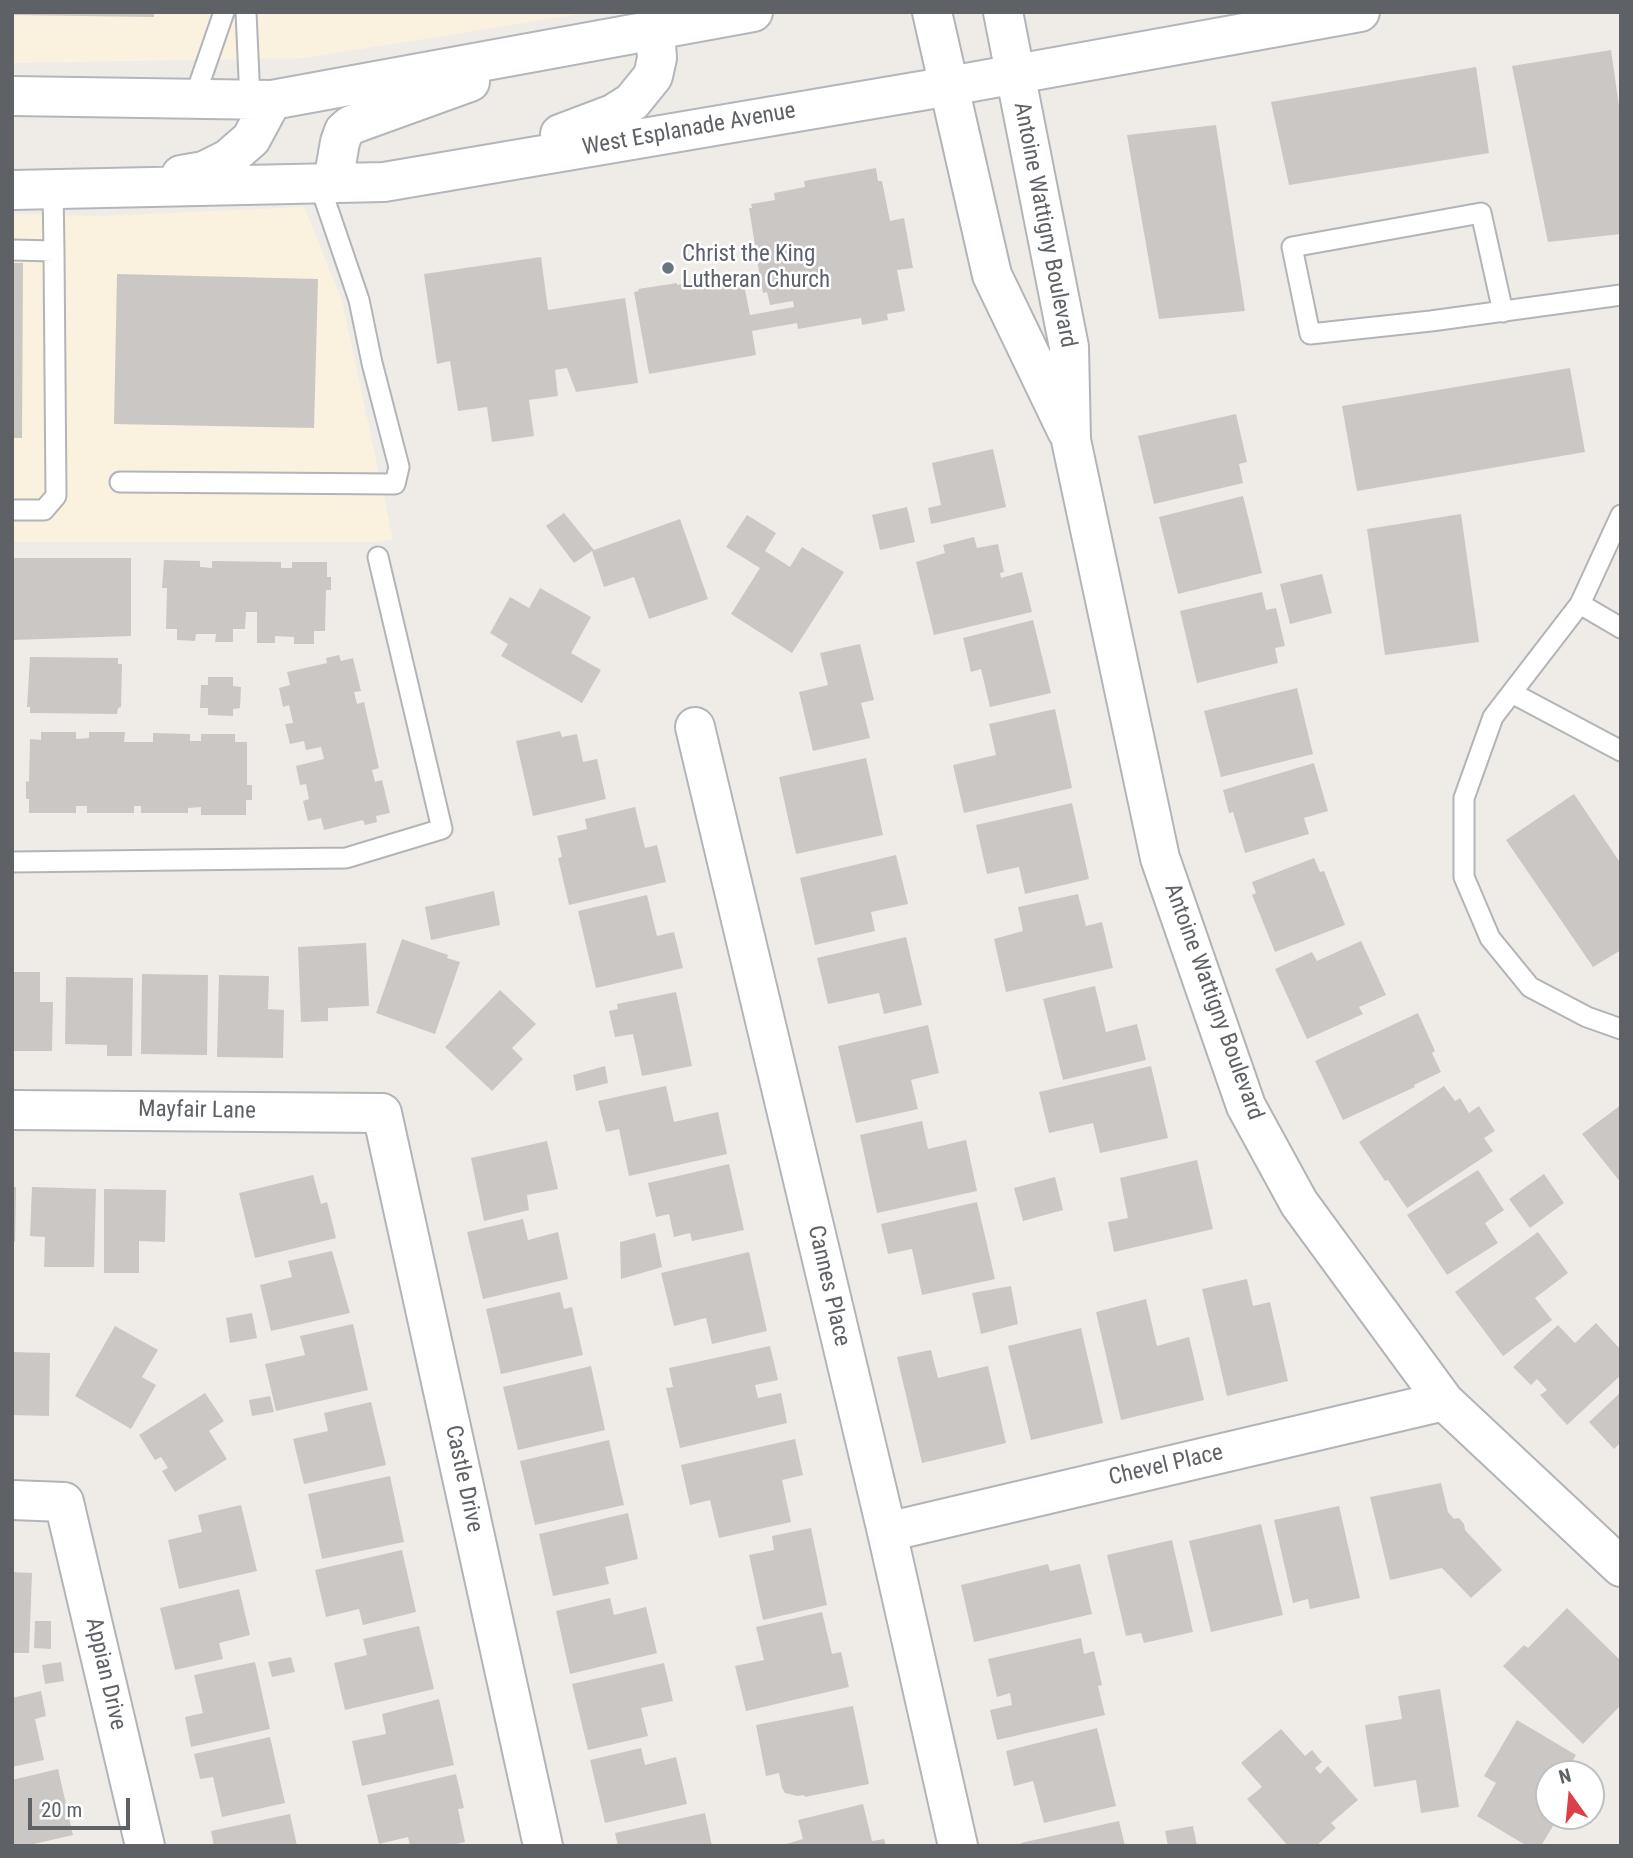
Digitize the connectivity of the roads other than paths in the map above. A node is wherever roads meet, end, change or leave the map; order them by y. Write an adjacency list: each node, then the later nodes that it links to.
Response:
1 (224, 12): 13 (lane)
2 (246, 12): 14 (lane)
3 (753, 12): 8 (street)
4 (932, 12): 11 (street, Antoine Wattigny Boulevard)
5 (1003, 12): 10 (street, Antoine Wattigny Boulevard)
6 (1360, 12): 7 (street, West Esplanade Avenue)
7 (1301, 17): 10 (street, West Esplanade Avenue)
8 (653, 21): 9 (street); 15 (street)
9 (539, 51): 14 (street); 16 (street)
10 (1016, 74): 11 (street, West Esplanade Avenue); 24 (street, Antoine Wattigny Boulevard)
11 (950, 86): 15 (street, West Esplanade Avenue); 24 (street, Antoine Wattigny Boulevard)
12 (12, 96): 13 (street)
13 (194, 99): 14 (street)
14 (261, 100): 17 (street)
15 (452, 170): 16 (street, West Esplanade Avenue)
16 (326, 183): 17 (street, West Esplanade Avenue); 25 (lane)
17 (96, 188): 18 (street, West Esplanade Avenue)
18 (53, 189): 19 (street, West Esplanade Avenue); 21 (lane)
19 (12, 190)
20 (12, 250): 21 (lane)
21 (54, 251): 26 (lane)
22 (1621, 295): 23 (lane)
23 (1503, 312): 23 (lane)
24 (1071, 440): 38 (street, Antoine Wattigny Boulevard)
25 (120, 482)
26 (12, 510)
27 (1621, 515): 29 (lane)
28 (378, 557): 34 (lane)
29 (1580, 604): 30 (lane); 31 (lane)
30 (1621, 628)
31 (1512, 693): 33 (lane); 35 (lane)
32 (695, 727): 40 (street, Cannes Place)
33 (1621, 751)
34 (12, 862)
35 (1621, 1029)
36 (12, 1110): 37 (street, Mayfair Lane)
37 (382, 1113): 43 (street, Castle Drive)
38 (1444, 1401): 40 (street, Chevel Place); 41 (street, Antoine Wattigny Boulevard)
39 (12, 1500): 42 (street, Appian Drive)
40 (887, 1532): 44 (street, Cannes Place)
41 (1621, 1567)
42 (145, 1846)
43 (543, 1846)
44 (958, 1846)

